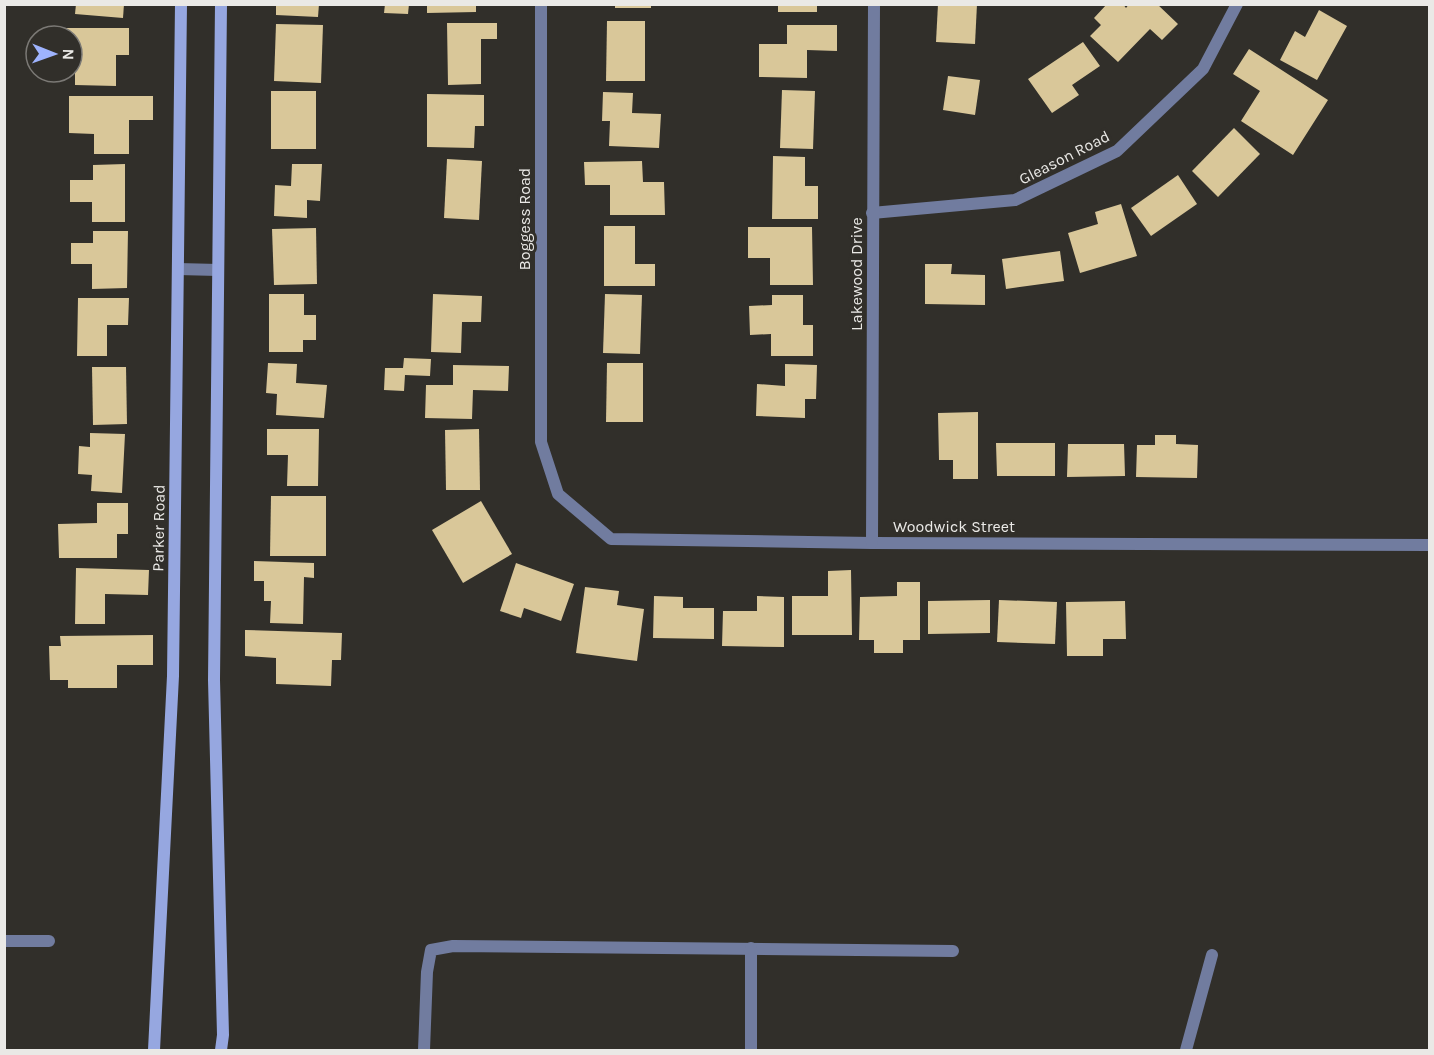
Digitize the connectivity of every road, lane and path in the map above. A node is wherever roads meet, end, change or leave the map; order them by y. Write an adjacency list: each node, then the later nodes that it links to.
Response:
1 (181, 4): 7 (street, Parker Road)
2 (221, 4): 8 (street)
3 (541, 4): 9 (street, Boggess Road)
4 (874, 4): 6 (street, Lakewood Drive)
5 (1237, 4): 6 (street, Gleason Road)
6 (872, 213): 10 (street, Lakewood Drive)
7 (178, 269): 8 (street); 17 (street, Parker Road)
8 (218, 270): 18 (street)
9 (540, 434): 10 (street, Woodwick Street)
10 (872, 543): 11 (street, Woodwick Street)
11 (1430, 545)
12 (4, 941): 13 (street)
13 (49, 941)
14 (752, 948): 15 (street); 19 (street); 20 (street)
15 (953, 951)
16 (1212, 956): 21 (street)
17 (154, 1050)
18 (221, 1050)
19 (424, 1050)
20 (751, 1050)
21 (1186, 1050)

